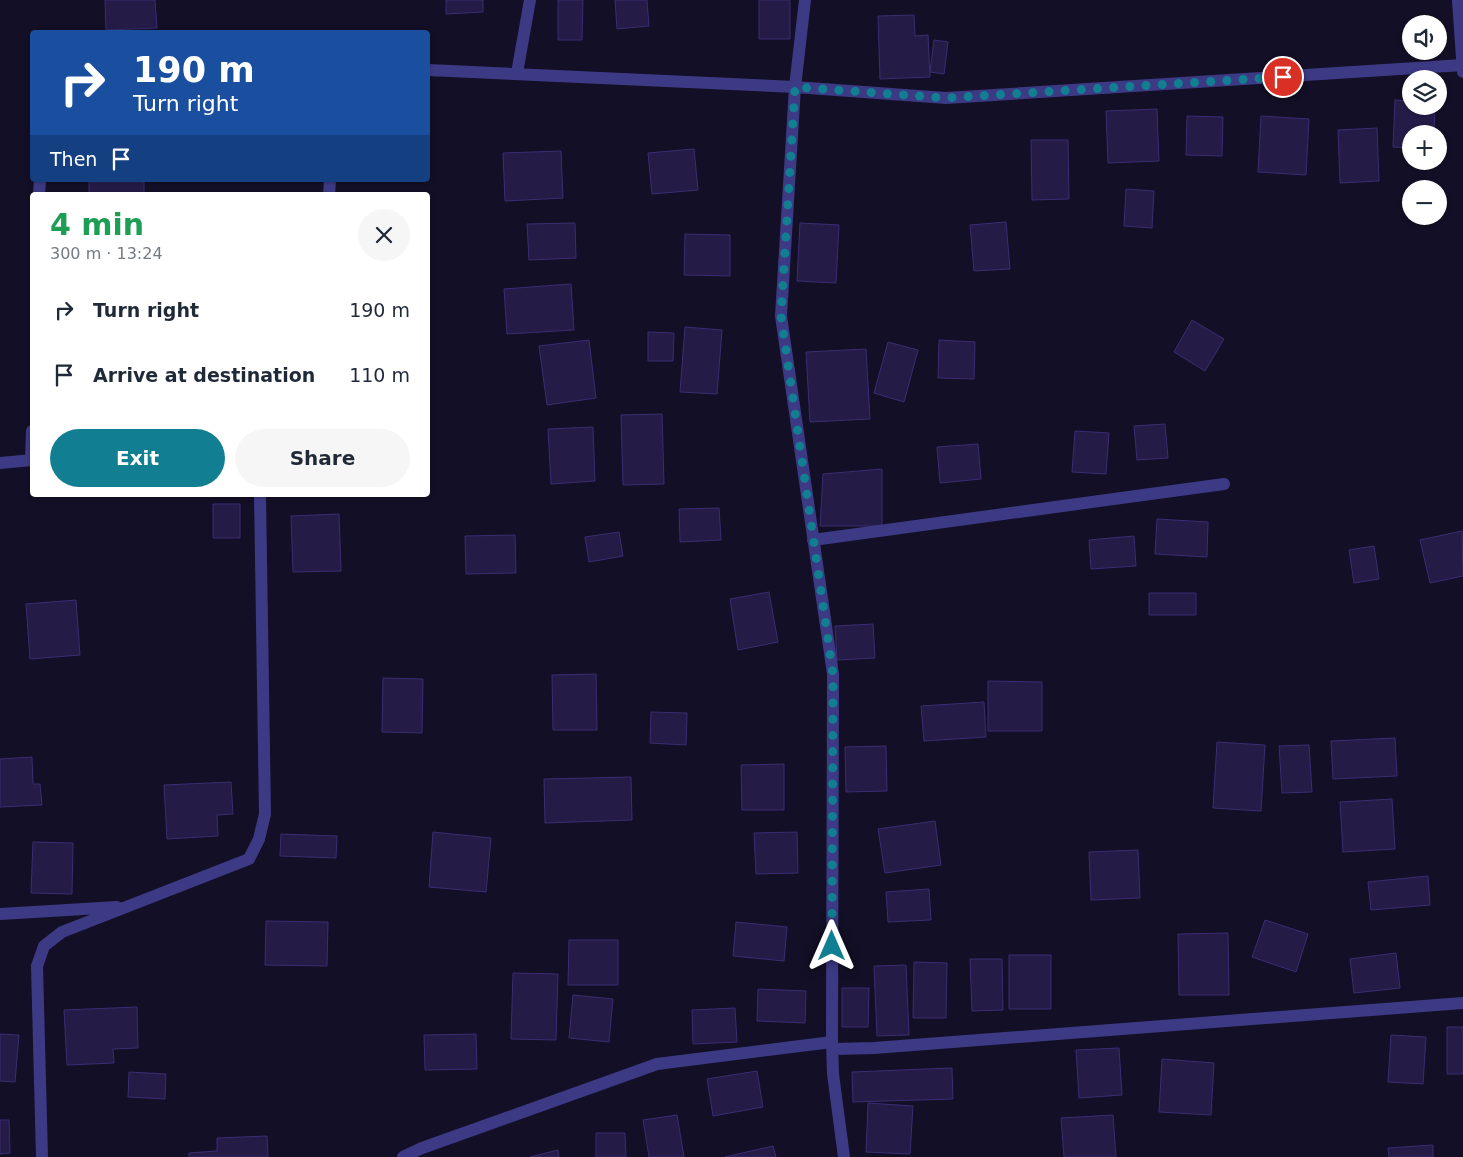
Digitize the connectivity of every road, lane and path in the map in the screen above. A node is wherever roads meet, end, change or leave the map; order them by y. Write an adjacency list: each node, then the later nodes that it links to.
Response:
1 (530, 0): 6 (street)
2 (805, 0): 7 (street)
3 (1458, 0): 4 (street)
4 (1463, 68): 7 (street)
5 (430, 70): 6 (street)
6 (517, 73): 7 (street)
7 (795, 87): 12 (street)
8 (30, 460): 9 (street)
9 (0, 462)
10 (1224, 484): 12 (street)
11 (260, 497): 13 (street)
12 (813, 540): 16 (street)
13 (130, 906): 14 (street); 17 (street)
14 (0, 914)
15 (1463, 1004): 16 (street)
16 (832, 1046): 18 (street); 19 (street)
17 (42, 1157)
18 (404, 1157)
19 (844, 1157)

